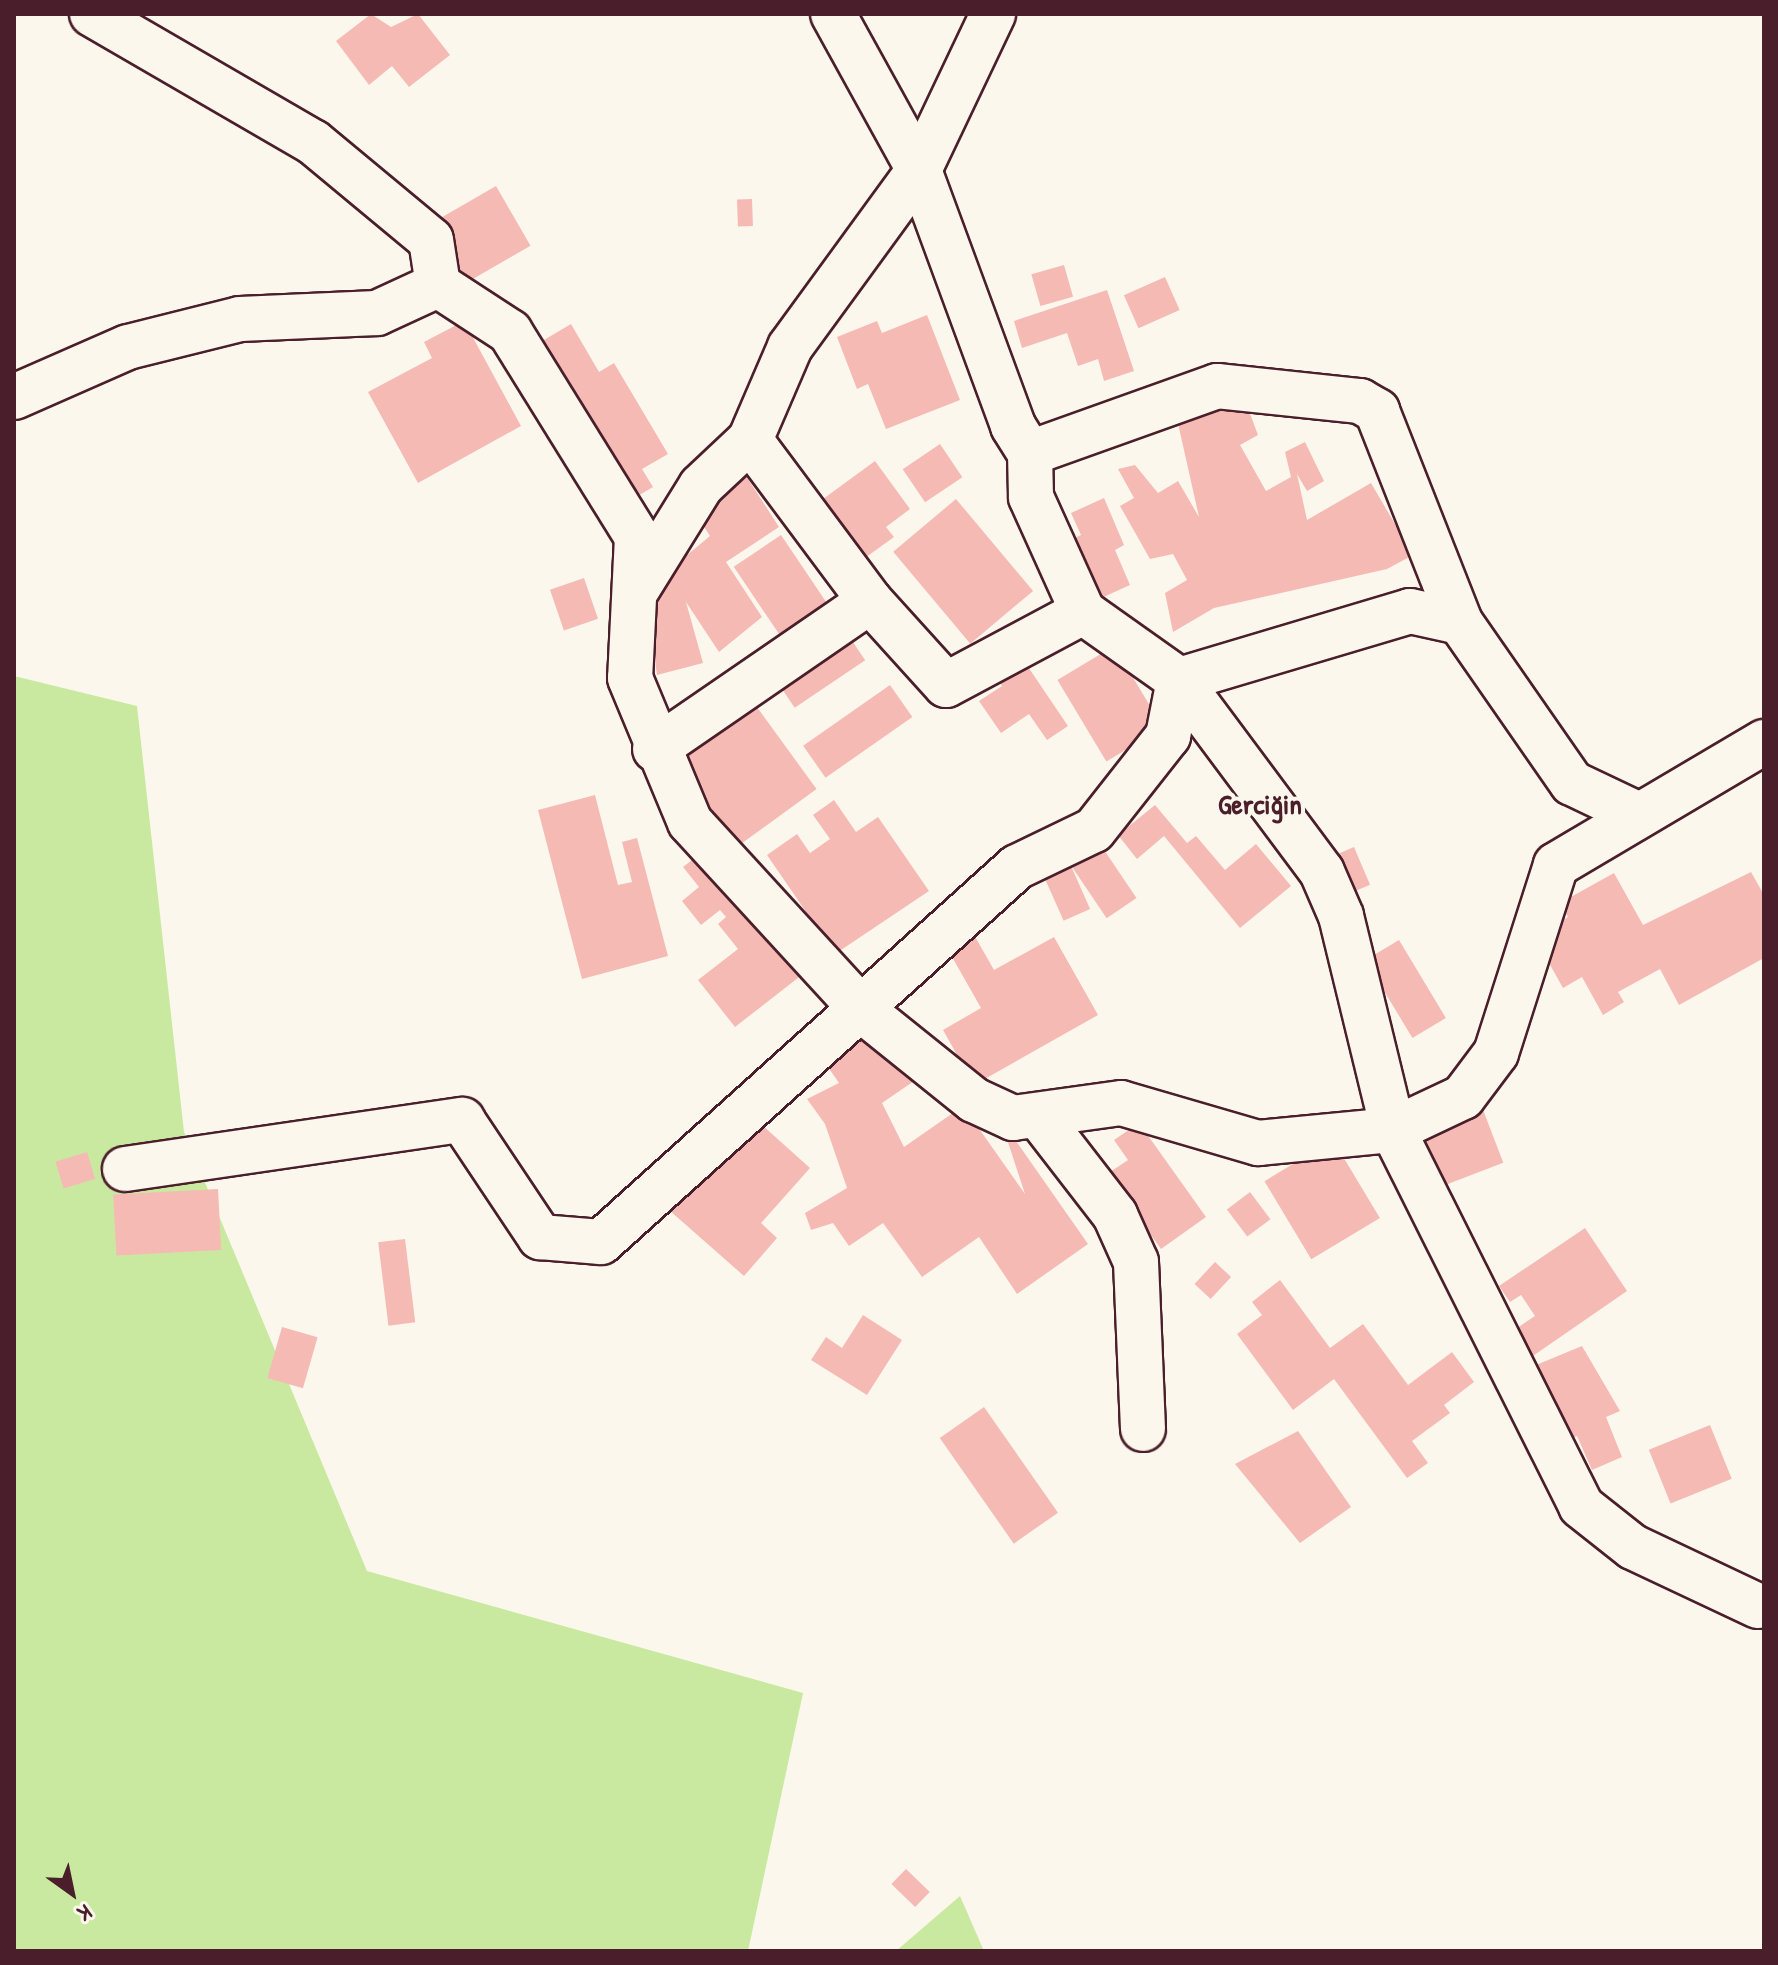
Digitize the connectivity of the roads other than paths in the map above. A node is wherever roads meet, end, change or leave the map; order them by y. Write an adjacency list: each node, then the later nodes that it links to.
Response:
1 (92, 14): 5 (street)
2 (833, 14): 4 (street)
3 (993, 14): 4 (street)
4 (919, 170): 7 (street); 8 (street)
5 (438, 285): 6 (street); 9 (street)
6 (14, 397)
7 (750, 440): 9 (street); 10 (street)
8 (1030, 453): 11 (street); 12 (street)
9 (630, 600): 15 (street)
10 (870, 601): 11 (street); 15 (street)
11 (1083, 612): 13 (street)
12 (1460, 622): 13 (street); 16 (street)
13 (1179, 680): 17 (street); 19 (street)
14 (1764, 742): 16 (street)
15 (655, 749): 17 (street)
16 (1635, 813): 19 (street)
17 (862, 1010): 18 (street); 20 (street)
18 (1040, 1118): 19 (street); 21 (street)
19 (1393, 1130): 22 (street)
20 (125, 1169)
21 (1143, 1429)
22 (1758, 1606)

